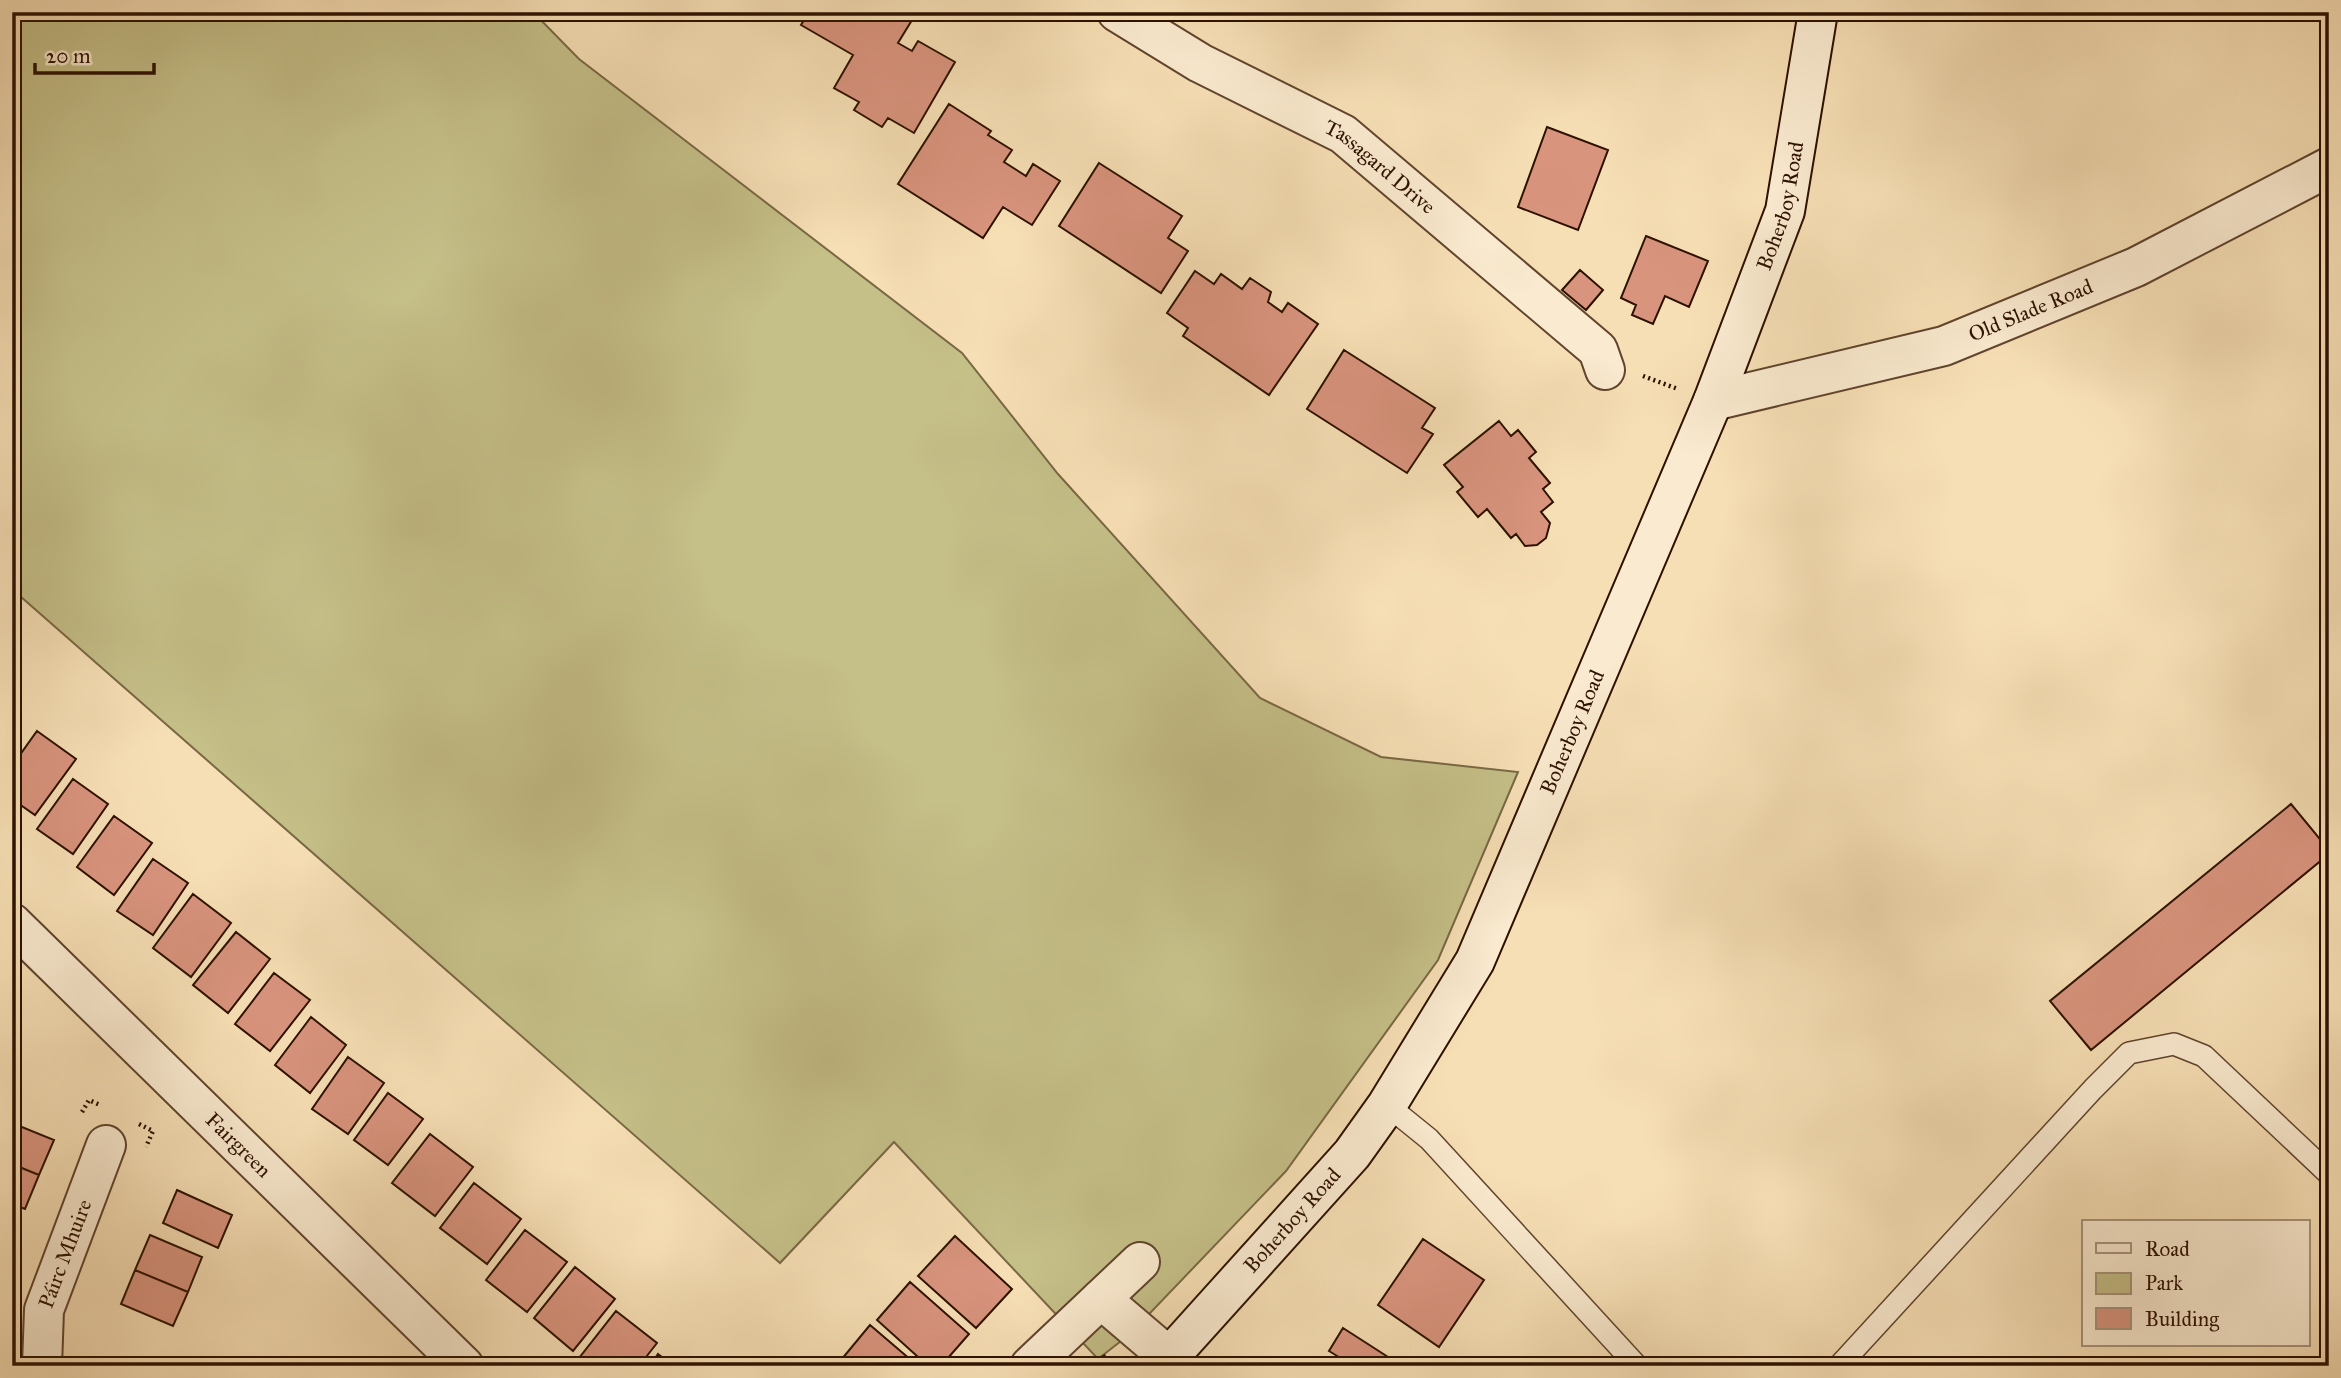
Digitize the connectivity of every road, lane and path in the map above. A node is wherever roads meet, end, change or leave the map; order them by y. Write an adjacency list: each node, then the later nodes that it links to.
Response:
1 (1117, 12): 4 (street, Tassagard Drive)
2 (1818, 12): 5 (street, Boherboy Road)
3 (2329, 167): 5 (street, Old Slade Road)
4 (1605, 370): 5 (path)
5 (1713, 401): 7 (street, Boherboy Road)
6 (12, 923): 14 (street, Fairgreen)
7 (1387, 1105): 12 (street, Boherboy Road); 16 (lane)
8 (106, 1145): 13 (street, Páirc Mhuire)
9 (2329, 1174): 17 (lane)
10 (1140, 1262): 11 (street)
11 (1101, 1299): 12 (street); 15 (street)
12 (1165, 1361)
13 (43, 1366)
14 (464, 1366)
15 (1030, 1366)
16 (1637, 1366)
17 (1839, 1366)

